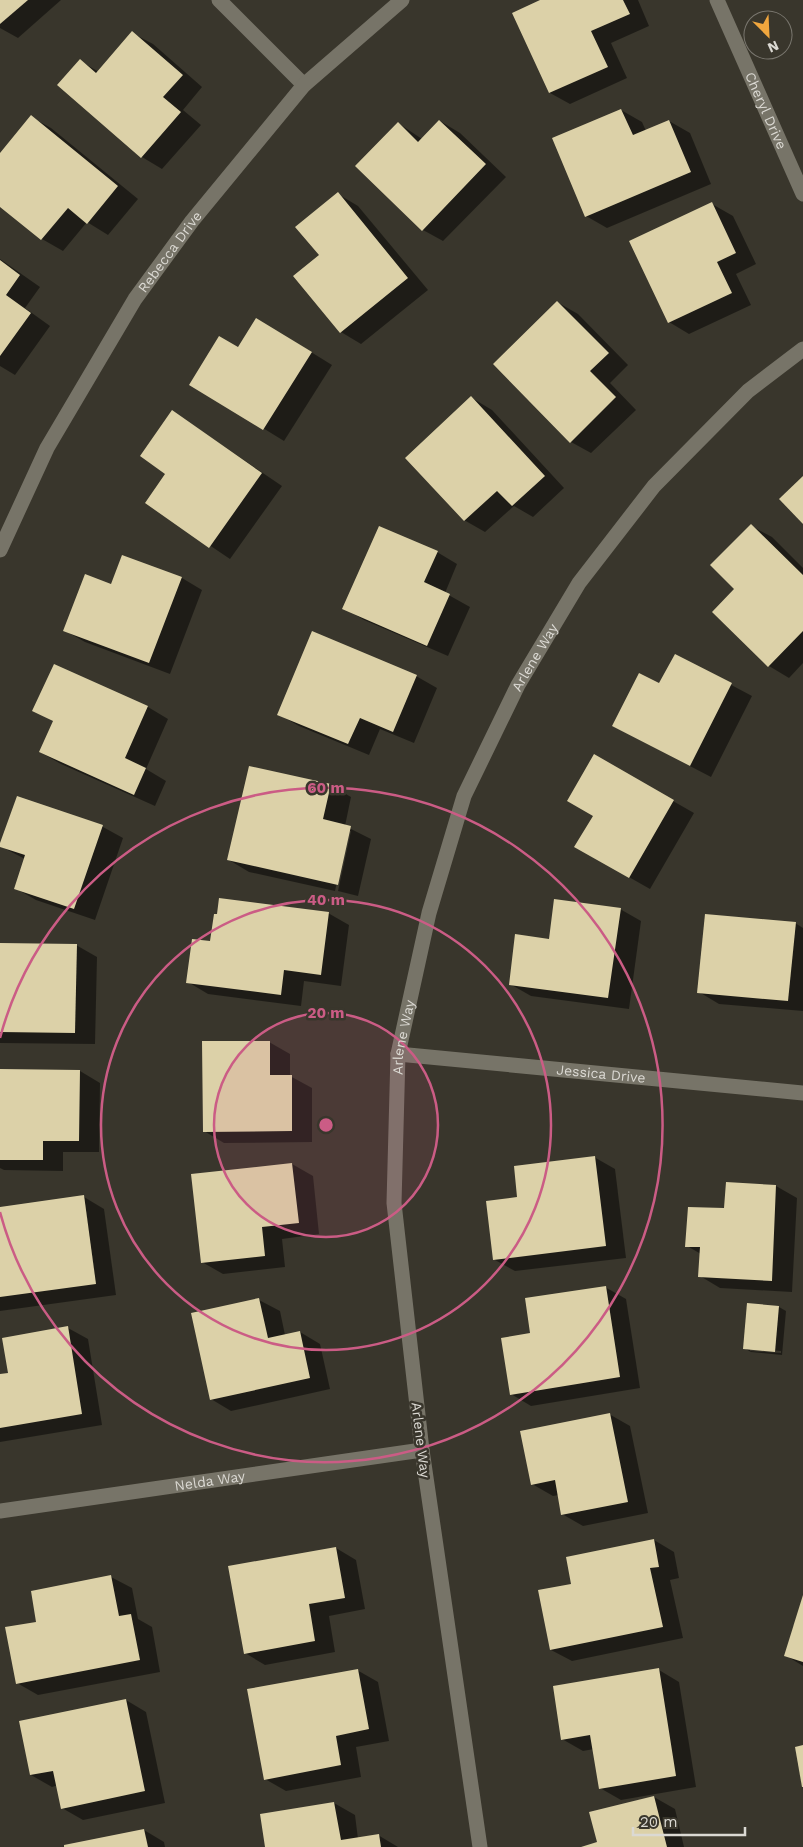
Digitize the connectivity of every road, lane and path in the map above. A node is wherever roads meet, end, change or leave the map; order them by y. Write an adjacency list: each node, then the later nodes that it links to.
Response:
1 (218, 0): 4 (street)
2 (402, 0): 4 (street, Rebecca Drive)
3 (717, 0): 5 (street, Cheryl Drive)
4 (304, 85): 7 (street, Rebecca Drive)
5 (803, 194)
6 (803, 349): 8 (street, Arlene Way)
7 (0, 550)
8 (398, 1054): 9 (street, Jessica Drive); 10 (street, Arlene Way)
9 (803, 1093)
10 (422, 1450): 11 (street, Nelda Way); 12 (street, Arlene Way)
11 (0, 1512)
12 (480, 1847)

